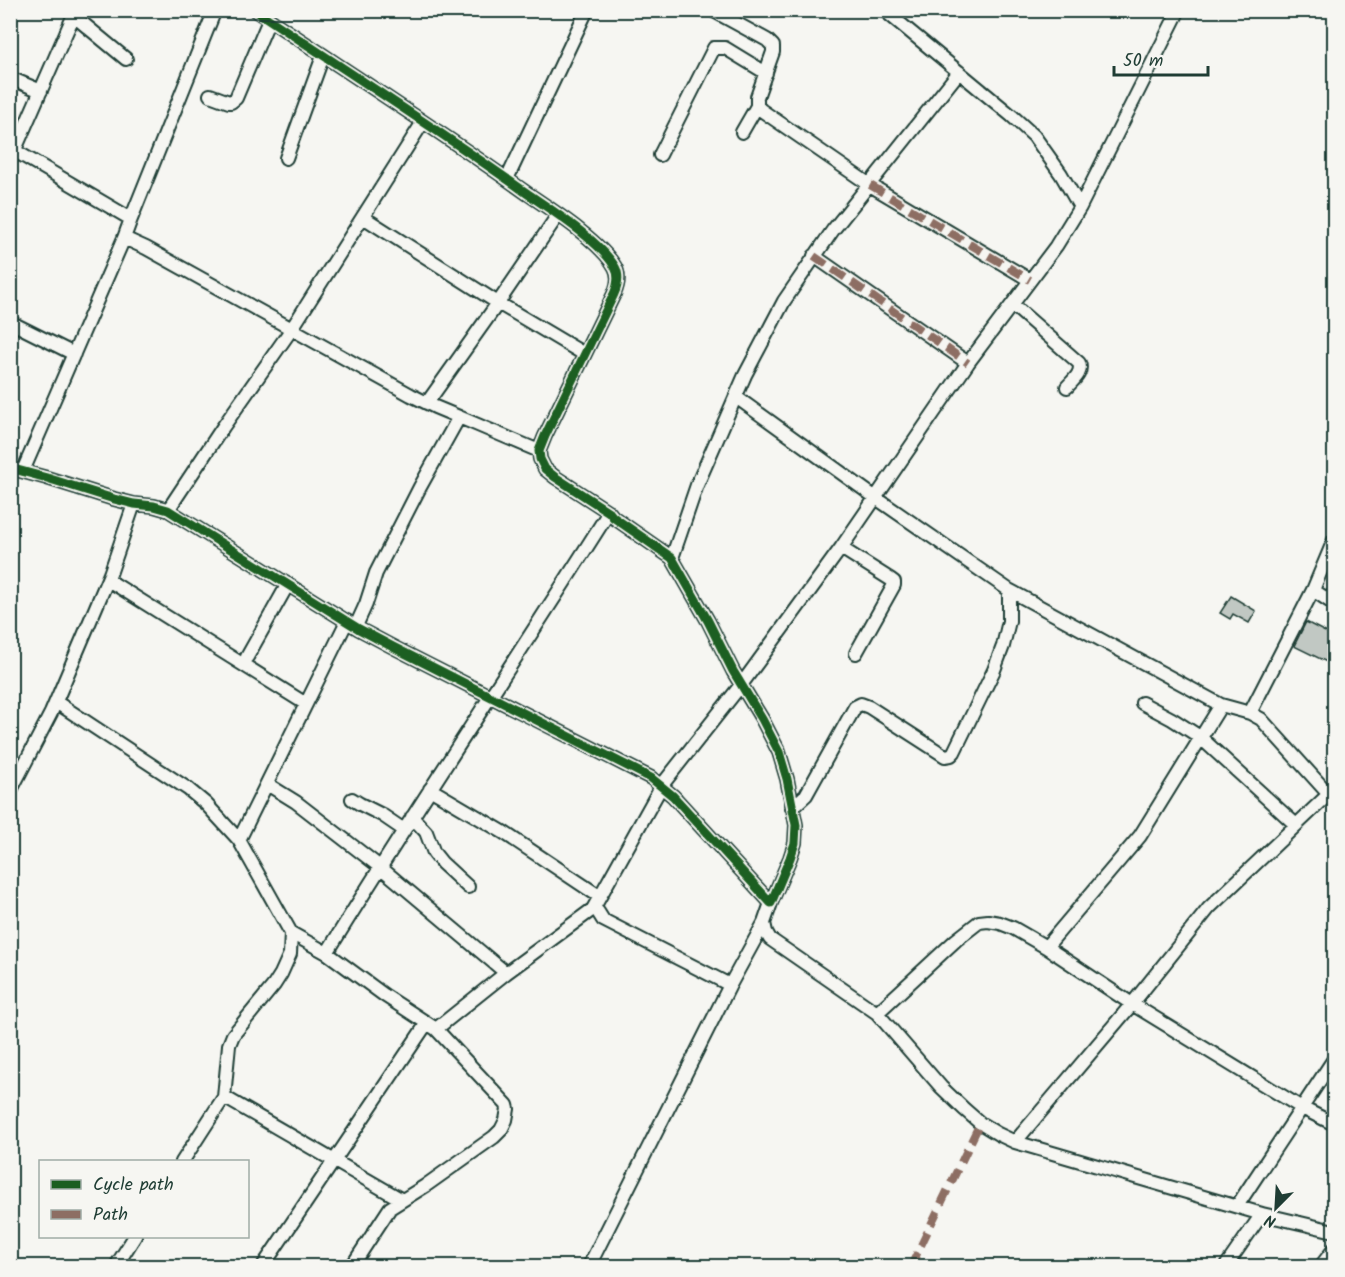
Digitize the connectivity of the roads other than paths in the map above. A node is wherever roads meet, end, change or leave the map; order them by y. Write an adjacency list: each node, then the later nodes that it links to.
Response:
1 (215, 10): 27 (street)
2 (255, 10): 8 (street)
3 (587, 10): 22 (street)
4 (712, 10): 12 (street)
5 (885, 10): 11 (street)
6 (1179, 10): 24 (street)
7 (75, 13): 10 (street); 14 (street)
8 (269, 20): 9 (street); 15 (street)
9 (322, 56): 17 (street); 21 (street)
10 (126, 59)
11 (959, 72): 23 (street); 24 (street)
12 (766, 73): 16 (street); 20 (street)
13 (10, 78): 14 (street)
14 (41, 91): 19 (street)
15 (210, 95)
16 (757, 106): 18 (street); 23 (street)
17 (423, 122): 22 (street); 26 (street)
18 (742, 132)
19 (12, 153): 27 (street)
20 (660, 155)
21 (286, 158)
22 (507, 179): 25 (street)
23 (870, 185): 29 (street); 30 (street)
24 (1080, 207): 30 (street)
25 (558, 215): 31 (street); 36 (street)
26 (363, 217): 31 (street); 34 (street)
27 (131, 219): 28 (street)
28 (124, 238): 34 (street); 35 (street)
29 (814, 255): 37 (street); 39 (street)
30 (1030, 280): 32 (street)
31 (498, 303): 36 (street); 40 (street)
32 (1013, 305): 37 (street); 38 (street)
33 (10, 322): 35 (street)
34 (291, 330): 40 (street); 46 (street)
35 (74, 354): 43 (street)
36 (584, 354): 42 (street)
37 (968, 363): 44 (street)
38 (1067, 387)
39 (736, 397): 44 (street); 50 (street)
40 (427, 403): 41 (street)
41 (459, 417): 42 (street); 56 (street)
42 (539, 452): 47 (street)
43 (17, 469): 45 (street)
44 (876, 498): 49 (street); 53 (street)
45 (134, 504): 46 (street); 51 (street)
46 (168, 510): 52 (street)
47 (609, 512): 50 (street); 60 (street)
48 (1335, 540): 54 (street)
49 (841, 548): 57 (street); 59 (street)
50 (672, 558): 59 (street)
51 (108, 580): 61 (street); 63 (street)
52 (288, 584): 56 (street); 58 (street)
53 (1009, 590): 64 (street); 73 (street)
54 (1313, 590): 55 (street); 65 (street)
55 (1335, 604)
56 (351, 624): 60 (street); 63 (street)
57 (856, 653)
58 (247, 657)
59 (741, 685): 68 (street); 73 (street)
60 (490, 696): 68 (street); 69 (street)
61 (56, 702): 70 (street); 77 (street)
62 (1142, 703): 66 (street)
63 (306, 704): 67 (street)
64 (1221, 705): 65 (street); 66 (street)
65 (1250, 713): 71 (street)
66 (1200, 737): 75 (street); 87 (street)
67 (267, 784): 77 (street); 78 (street)
68 (662, 785): 80 (street); 81 (street)
69 (430, 789): 74 (street); 80 (street)
70 (10, 792)
71 (1332, 797): 75 (street)
72 (352, 799): 76 (street)
73 (792, 808): 81 (street)
74 (412, 817): 76 (street); 79 (street)
75 (1296, 825): 91 (street)
76 (404, 830): 78 (street)
77 (239, 840): 84 (street)
78 (380, 867): 88 (street); 89 (street)
79 (468, 887)
80 (599, 896): 82 (street)
81 (771, 903): 83 (street)
82 (593, 909): 89 (street); 90 (street)
83 (764, 923): 85 (street); 86 (street)
84 (291, 933): 88 (street); 95 (street)
85 (770, 939): 86 (street); 92 (street)
86 (753, 942): 90 (street)
87 (1046, 947): 91 (street); 92 (street)
88 (327, 953): 93 (street)
89 (506, 973): 93 (street)
90 (730, 985): 110 (street)
91 (1132, 1004): 96 (street); 98 (street)
92 (877, 1013): 98 (street)
93 (431, 1026): 100 (street); 101 (street)
94 (1335, 1059): 96 (street)
95 (224, 1096): 99 (street); 100 (street)
96 (1302, 1108): 97 (street); 102 (street)
97 (1335, 1124)
98 (1015, 1142): 102 (street)
99 (183, 1160)
100 (333, 1161): 101 (street); 108 (street)
101 (402, 1200): 109 (street)
102 (1237, 1206): 103 (street)
103 (1262, 1214): 104 (street); 111 (street)
104 (1335, 1231)
105 (134, 1238): 107 (street)
106 (1335, 1249): 112 (street)
107 (117, 1266)
108 (263, 1266)
109 (352, 1266)
110 (590, 1266)
111 (1226, 1266)
112 (1321, 1266)

